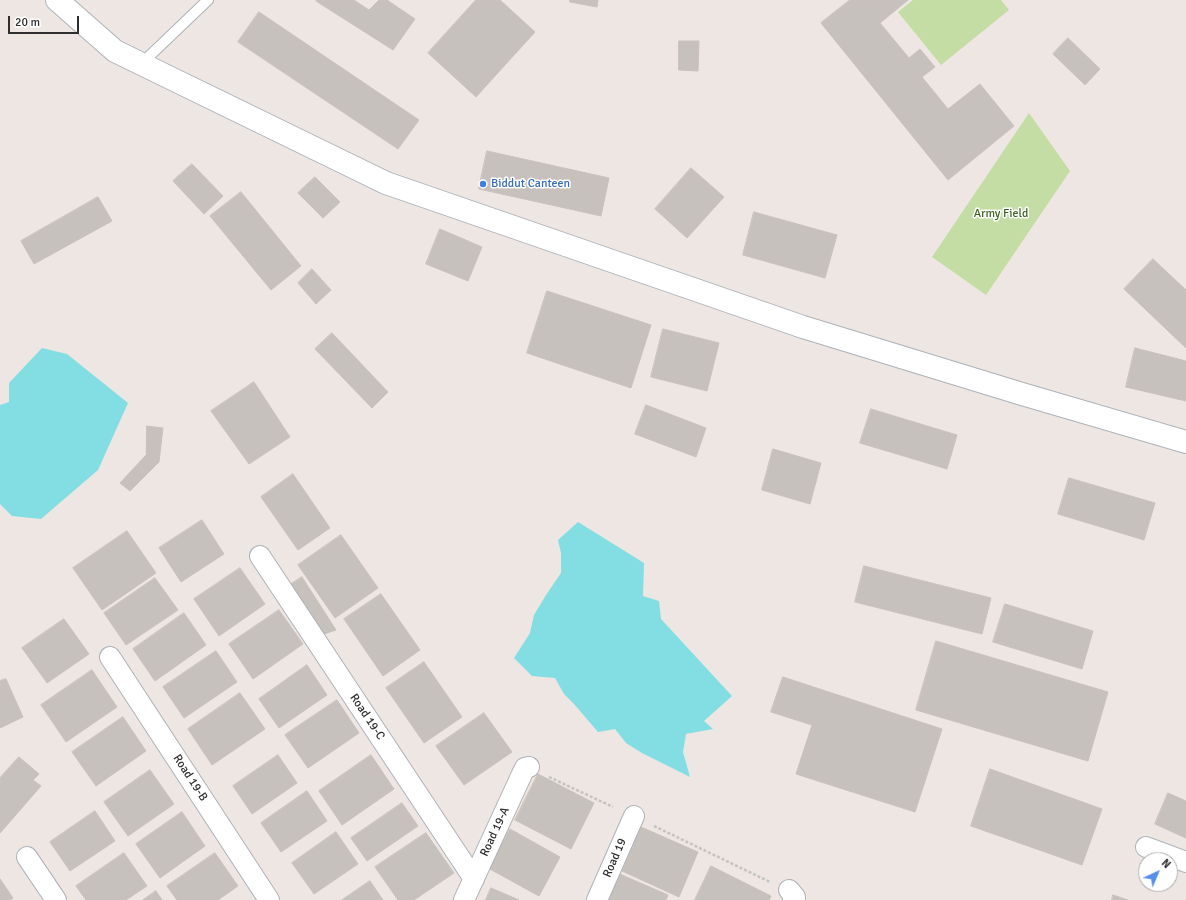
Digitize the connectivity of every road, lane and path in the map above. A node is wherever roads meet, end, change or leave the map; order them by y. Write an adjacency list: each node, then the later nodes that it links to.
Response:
1 (57, 0): 3 (street)
2 (208, 0): 3 (lane)
3 (141, 64): 4 (street)
4 (1186, 442)
5 (260, 556): 12 (street, Road 19-C)
6 (110, 656): 15 (street, Road 19-B)
7 (529, 767): 8 (path); 12 (street, Road 19-A)
8 (634, 816): 13 (path); 17 (street, Road 19)
9 (1146, 847): 11 (street)
10 (27, 857): 14 (street)
11 (1186, 862)
12 (474, 879): 16 (street, Road 19-A)
13 (791, 895)
14 (56, 900)
15 (269, 900)
16 (464, 900)
17 (597, 900)

